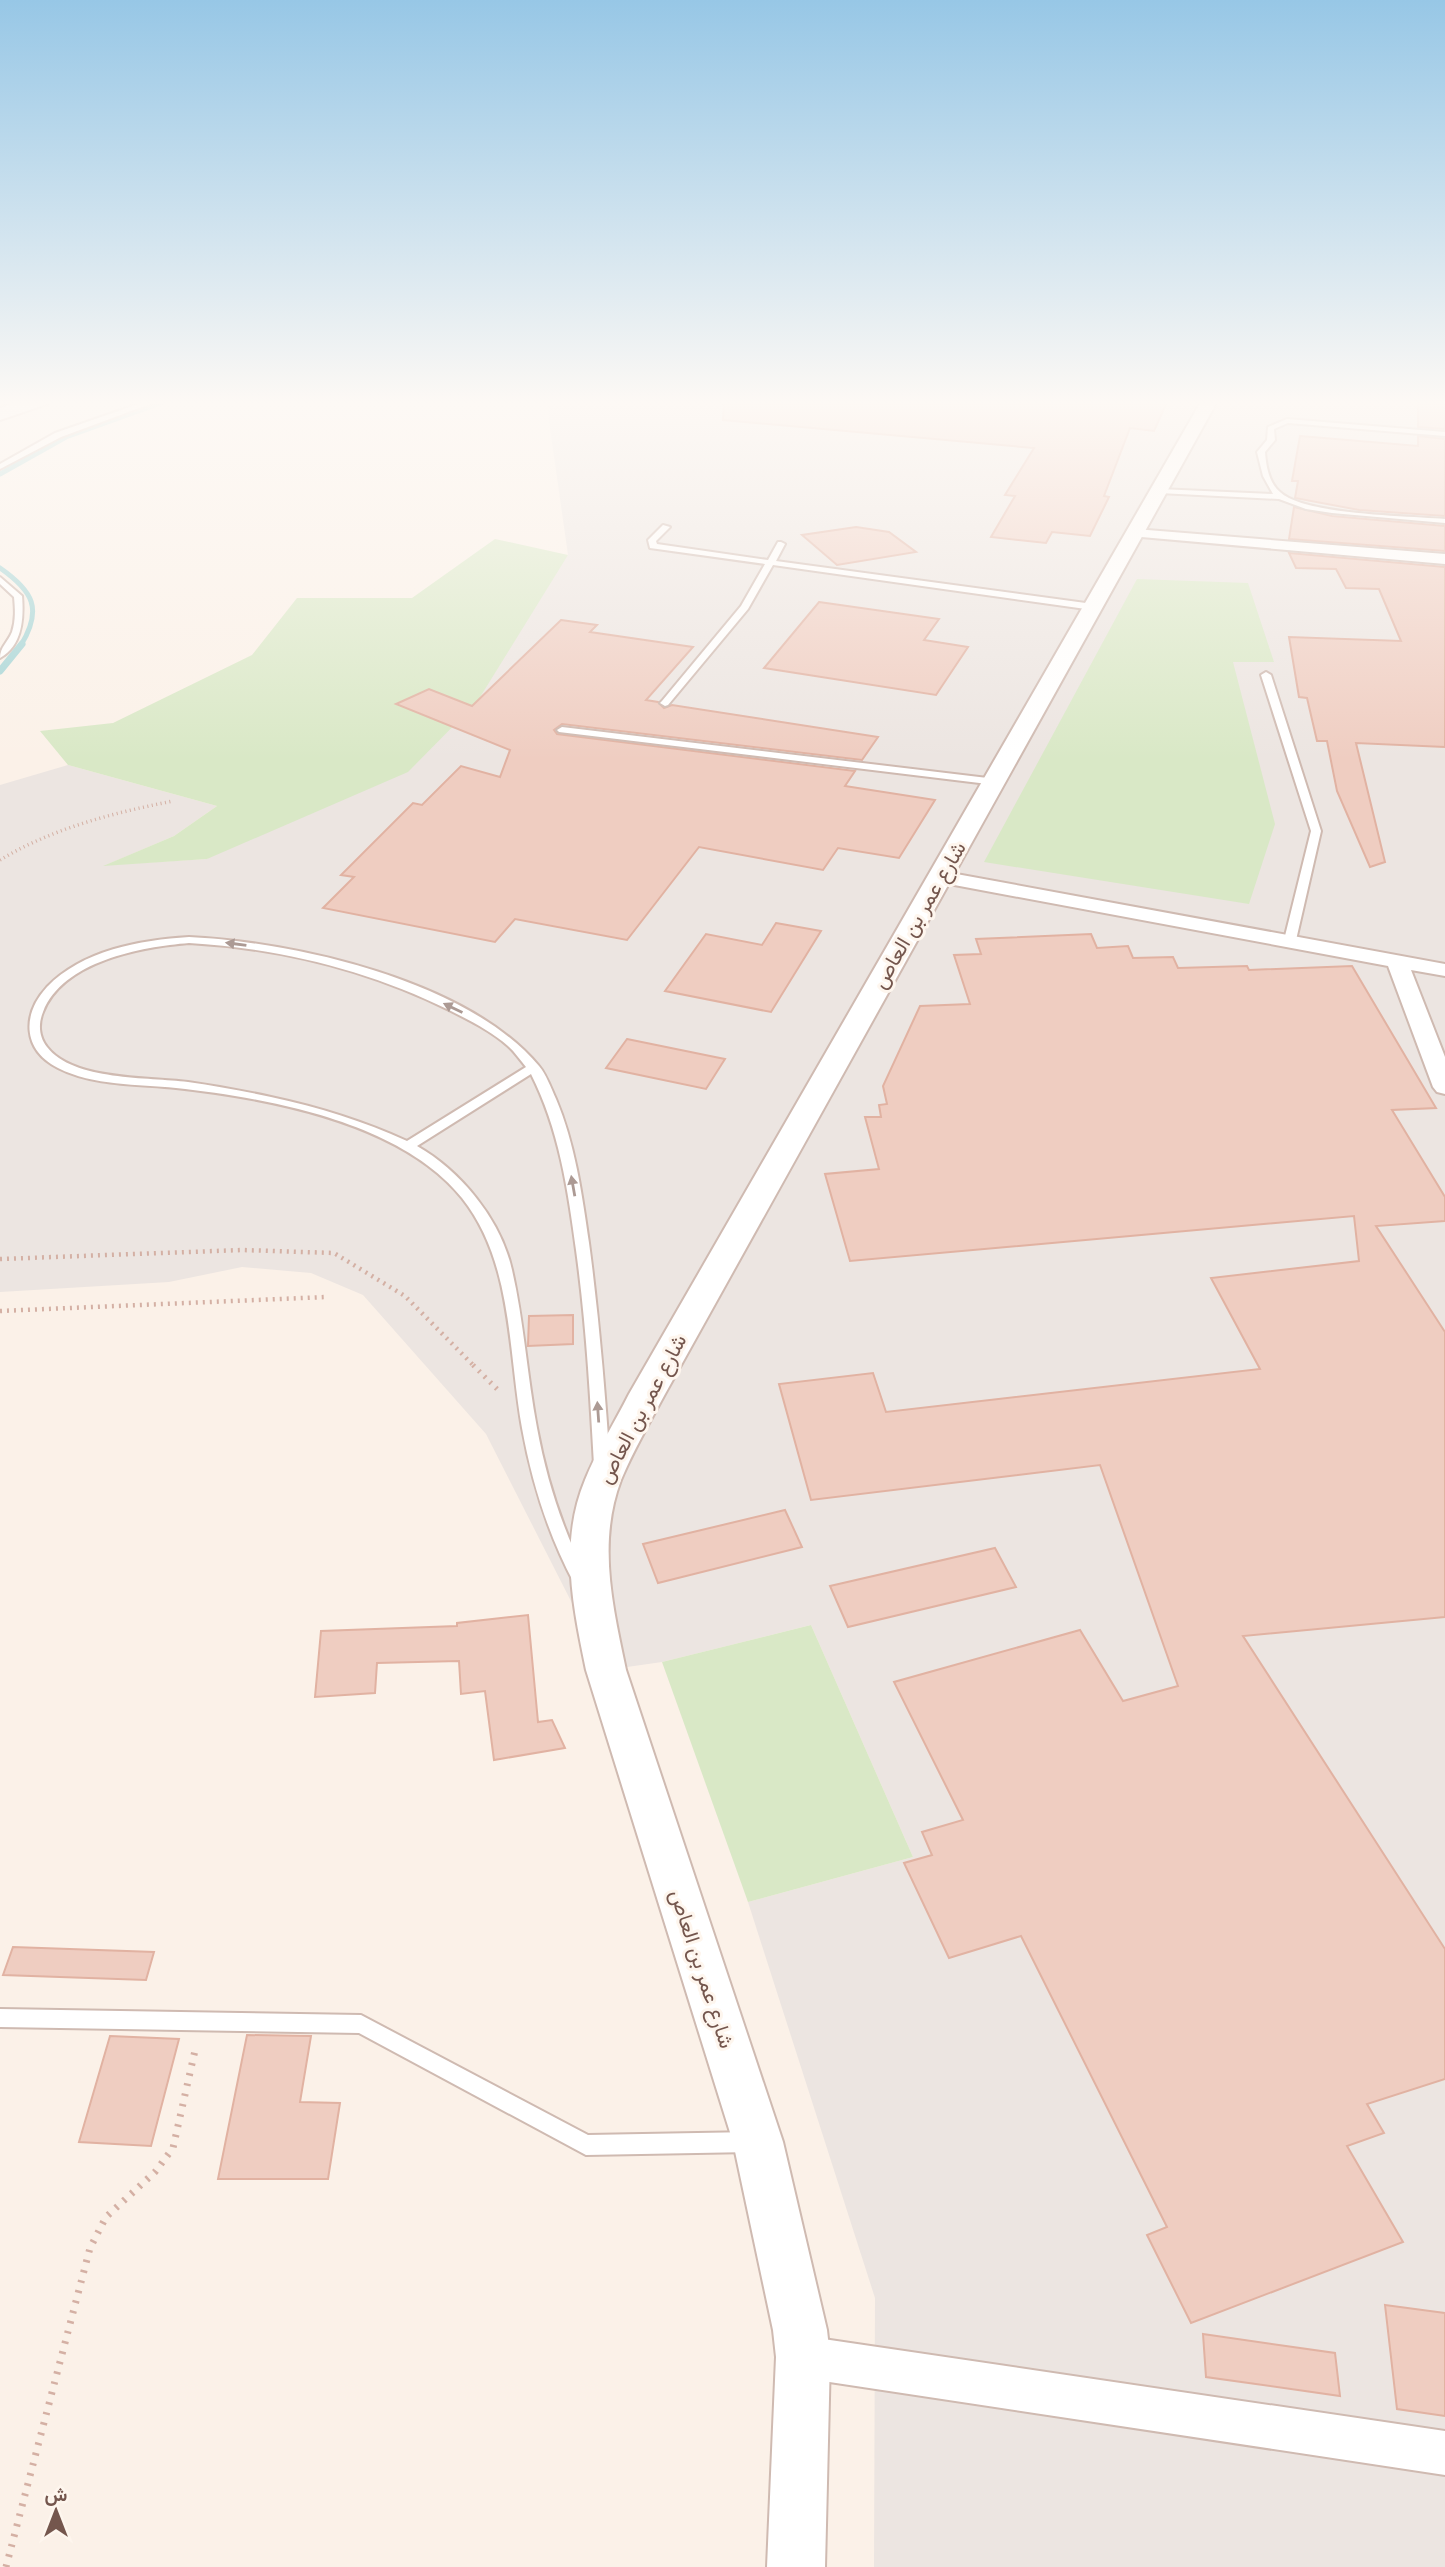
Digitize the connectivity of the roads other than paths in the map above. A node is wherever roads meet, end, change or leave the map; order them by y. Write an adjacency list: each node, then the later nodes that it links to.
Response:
1 (1143, 520): 3 (street, شارع عمر بن العاص)
2 (666, 527): 6 (lane)
3 (1135, 533): 5 (street); 8 (street, شارع عمر بن العاص)
4 (781, 544): 6 (lane)
5 (1445, 559)
6 (770, 564): 8 (lane); 11 (lane)
7 (0, 579): 9 (lane)
8 (1093, 607): 13 (street, شارع عمر بن العاص)
9 (0, 655)
10 (1266, 676): 15 (lane)
11 (665, 703)
12 (562, 730): 13 (lane)
13 (996, 782): 14 (street, شارع عمر بن العاص)
14 (940, 877): 15 (street); 21 (street, شارع عمر بن العاص)
15 (1290, 940): 16 (street)
16 (1397, 962): 17 (street); 19 (street)
17 (1445, 970)
18 (534, 1067): 20 (lane); 20 (lane, one-way to 20); 21 (lane, one-way to 18)
19 (1445, 1087)
20 (408, 1146): 22 (lane)
21 (603, 1480): 22 (street, شارع عمر بن العاص)
22 (591, 1597): 24 (street, شارع عمر بن العاص)
23 (0, 2018): 24 (lane)
24 (758, 2142): 25 (street, شارع عمر بن العاص)
25 (803, 2357): 26 (street); 27 (street, شارع عمر بن العاص)
26 (1445, 2453)
27 (796, 2567)

